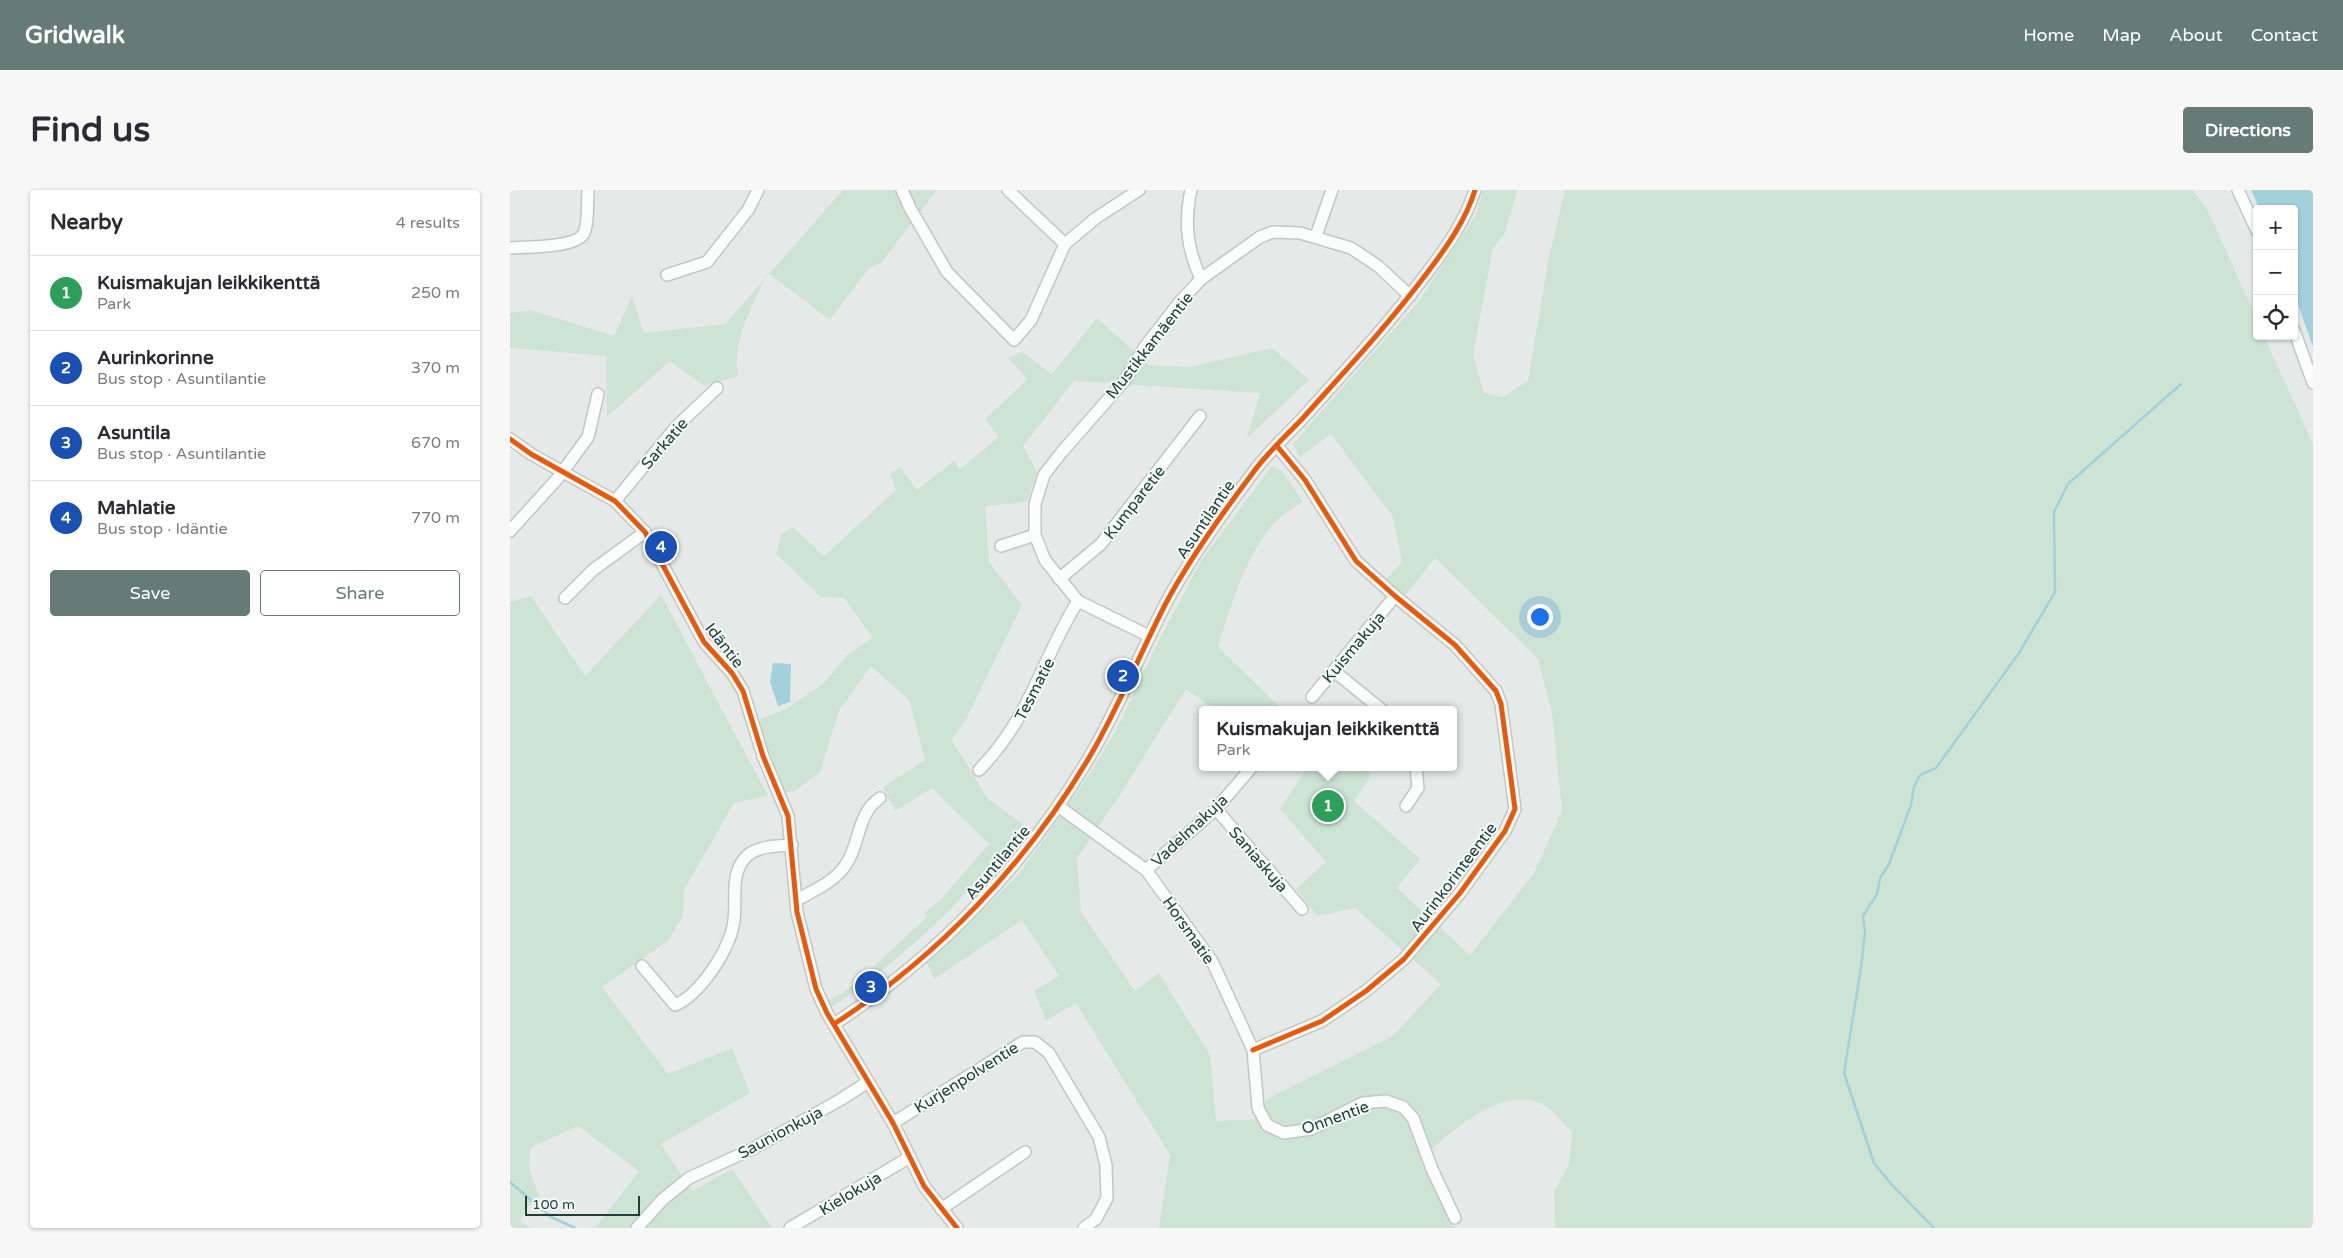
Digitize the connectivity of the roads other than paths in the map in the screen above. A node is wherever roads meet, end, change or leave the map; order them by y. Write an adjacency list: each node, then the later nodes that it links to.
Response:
1 (588, 190): 13 (street)
2 (758, 190): 14 (street)
3 (902, 190): 12 (street)
4 (1008, 190): 12 (street)
5 (1139, 190): 12 (street)
6 (1191, 190): 15 (street)
7 (1332, 190): 11 (street)
8 (1475, 190): 16 (street, Asuntilantie)
9 (2238, 190): 10 (street)
10 (2253, 222)
11 (1316, 236): 15 (street, Mustikkamäentie); 16 (street, Mustikkamäentie)
12 (1065, 244)
13 (510, 248)
14 (667, 274)
15 (1202, 279): 28 (street, Mustikkamäentie)
16 (1410, 296): 23 (street, Asuntilantie)
17 (2298, 340): 18 (street)
18 (2313, 383)
19 (716, 388): 25 (street, Sarkatie)
20 (598, 394): 24 (street)
21 (1200, 416): 30 (street, Kumparetie)
22 (510, 439): 24 (street, Idäntie)
23 (1277, 446): 31 (street, Aurinkorinteentie); 34 (street, Asuntilantie)
24 (563, 471): 25 (street, Idäntie); 26 (street)
25 (615, 501): 27 (street, Idäntie)
26 (510, 531)
27 (645, 532): 32 (street); 45 (street, Idäntie)
28 (1035, 535): 29 (street); 30 (street, Mustikkamäentie)
29 (1001, 546)
30 (1059, 579): 33 (street, Mustikkamäentie)
31 (1395, 596): 35 (street, Kuismakuja); 51 (street, Aurinkorinteentie)
32 (565, 598)
33 (1078, 601): 34 (street, Mustikkamäentie); 38 (street, Tesmatie)
34 (1149, 636): 42 (street, Asuntilantie)
35 (1334, 671): 36 (street, Kuismakuja); 37 (street)
36 (1312, 697)
37 (1377, 706)
38 (979, 770)
39 (1249, 771): 44 (street, Vadelmakuja)
40 (1416, 771): 43 (street)
41 (880, 798): 47 (street)
42 (1058, 806): 46 (street, Horsmatie); 50 (street, Asuntilantie)
43 (1406, 806)
44 (1216, 809): 46 (street, Vadelmakuja); 48 (street, Saniaskuja)
45 (792, 845): 47 (street, Idäntie); 49 (street)
46 (1146, 870): 51 (street, Horsmatie)
47 (797, 900): 50 (street, Idäntie)
48 (1302, 909)
49 (642, 966)
50 (834, 1024): 52 (street, Idäntie)
51 (1253, 1050): 53 (street, Horsmatie)
52 (868, 1082): 54 (street, Idäntie); 59 (street, Saunionkuja)
53 (1256, 1095): 58 (street, Onnentie)
54 (893, 1123): 56 (street, Idäntie); 62 (street, Kurjenpolventie)
55 (1025, 1152): 57 (street)
56 (910, 1157): 57 (street, Idäntie); 60 (street, Kielokuja)
57 (940, 1209): 61 (street, Idäntie)
58 (1455, 1218)
59 (637, 1228)
60 (790, 1228)
61 (957, 1228)
62 (1084, 1228)

